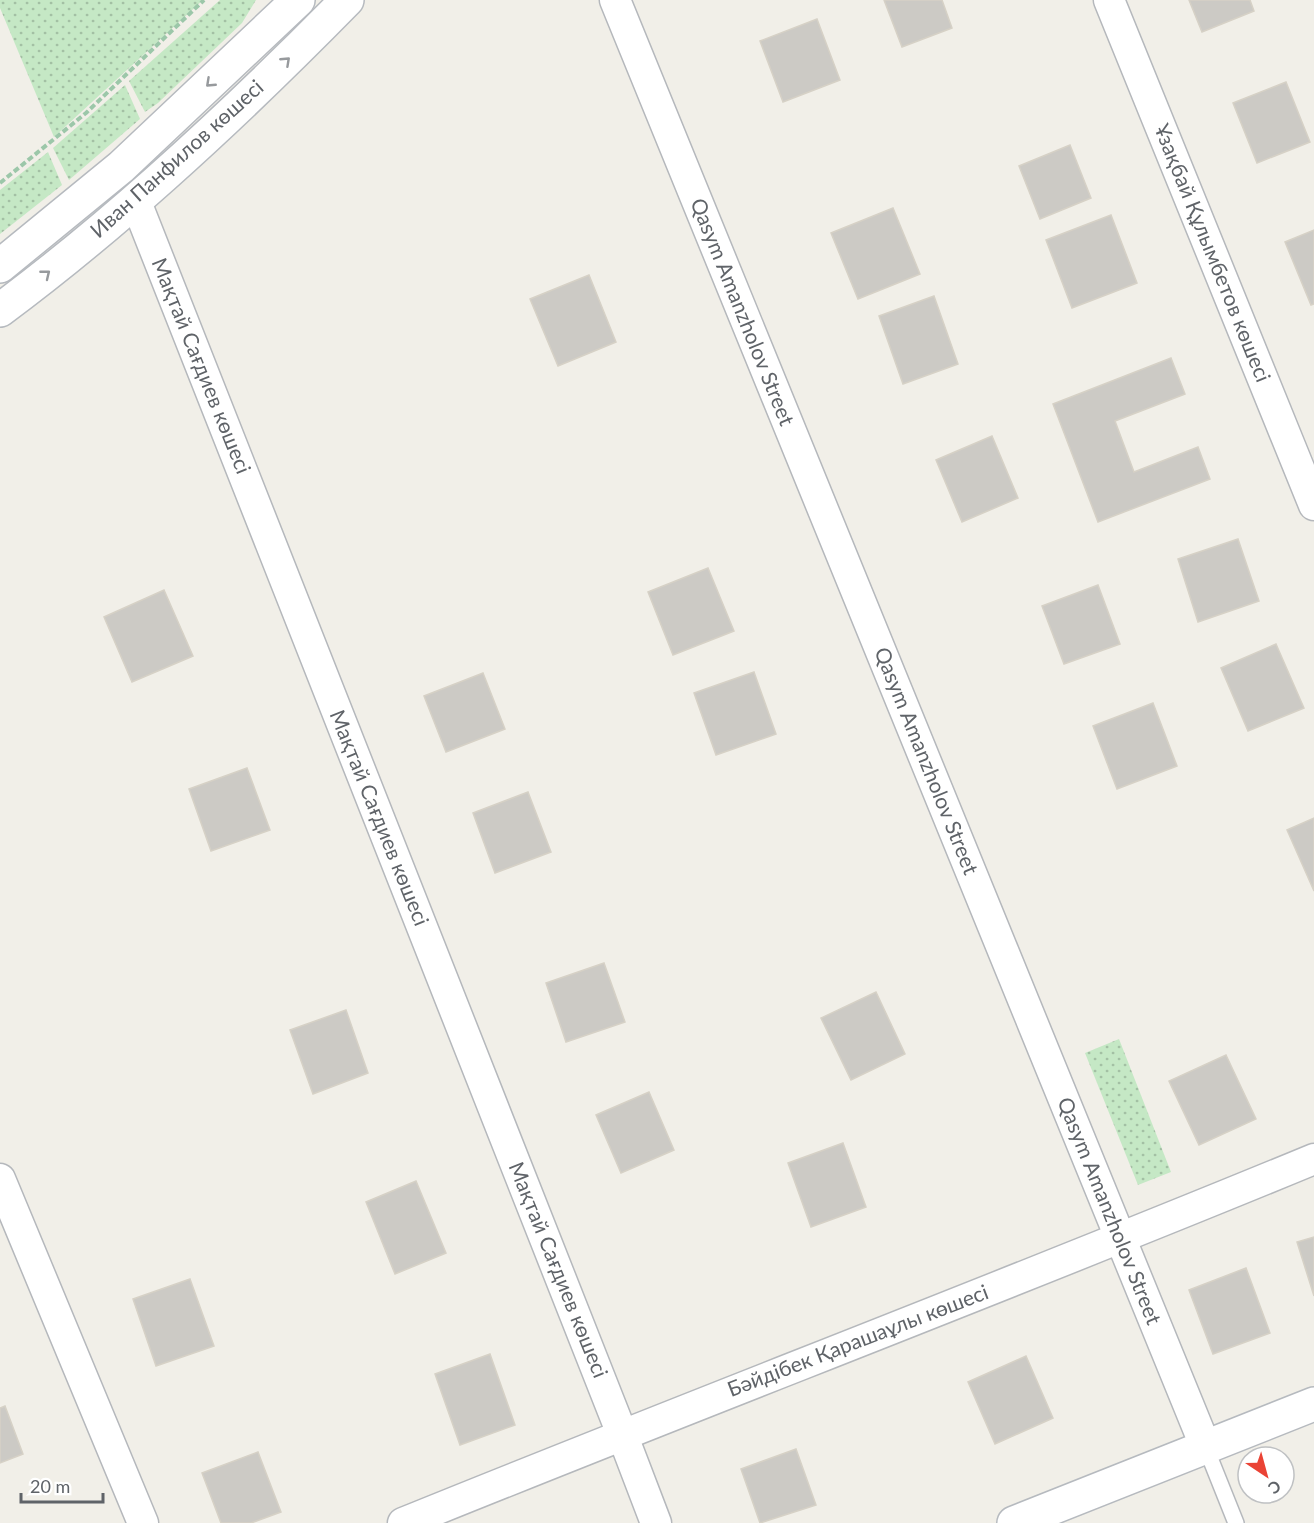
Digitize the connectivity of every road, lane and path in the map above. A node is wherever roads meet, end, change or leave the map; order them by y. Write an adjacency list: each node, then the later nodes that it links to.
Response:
1 (204, 0): 6 (path)
2 (298, 0): 8 (street, Иван Панфилов көшесі, one-way to 8)
3 (347, 0): 7 (street, Иван Панфилов көшесі, one-way to 3)
4 (615, 0): 13 (street, Qasym Amanzholov Street)
5 (1110, 0): 10 (street, Ұзақбай Құлымбетов көшесі)
6 (0, 183)
7 (136, 202): 9 (street, Иван Панфилов көшесі, one-way to 7); 15 (street, Мақтай Сағдиев көшесі)
8 (0, 266)
9 (0, 310)
10 (1314, 505)
11 (1314, 1159): 13 (street, Бәйдібек Қарашаұлы көшесі)
12 (0, 1179): 17 (street)
13 (1120, 1239): 15 (street, Бәйдібек Қарашаұлы көшесі); 16 (street, Qasym Amanzholov Street)
14 (1314, 1404): 16 (street)
15 (622, 1434): 18 (street, Бәйдібек Қарашаұлы көшесі); 19 (street, Мақтай Сағдиев көшесі)
16 (1206, 1448): 20 (street); 21 (lane, Qasym Amanzholov Street)
17 (143, 1523)
18 (403, 1523)
19 (656, 1523)
20 (1014, 1523)
21 (1236, 1523)

